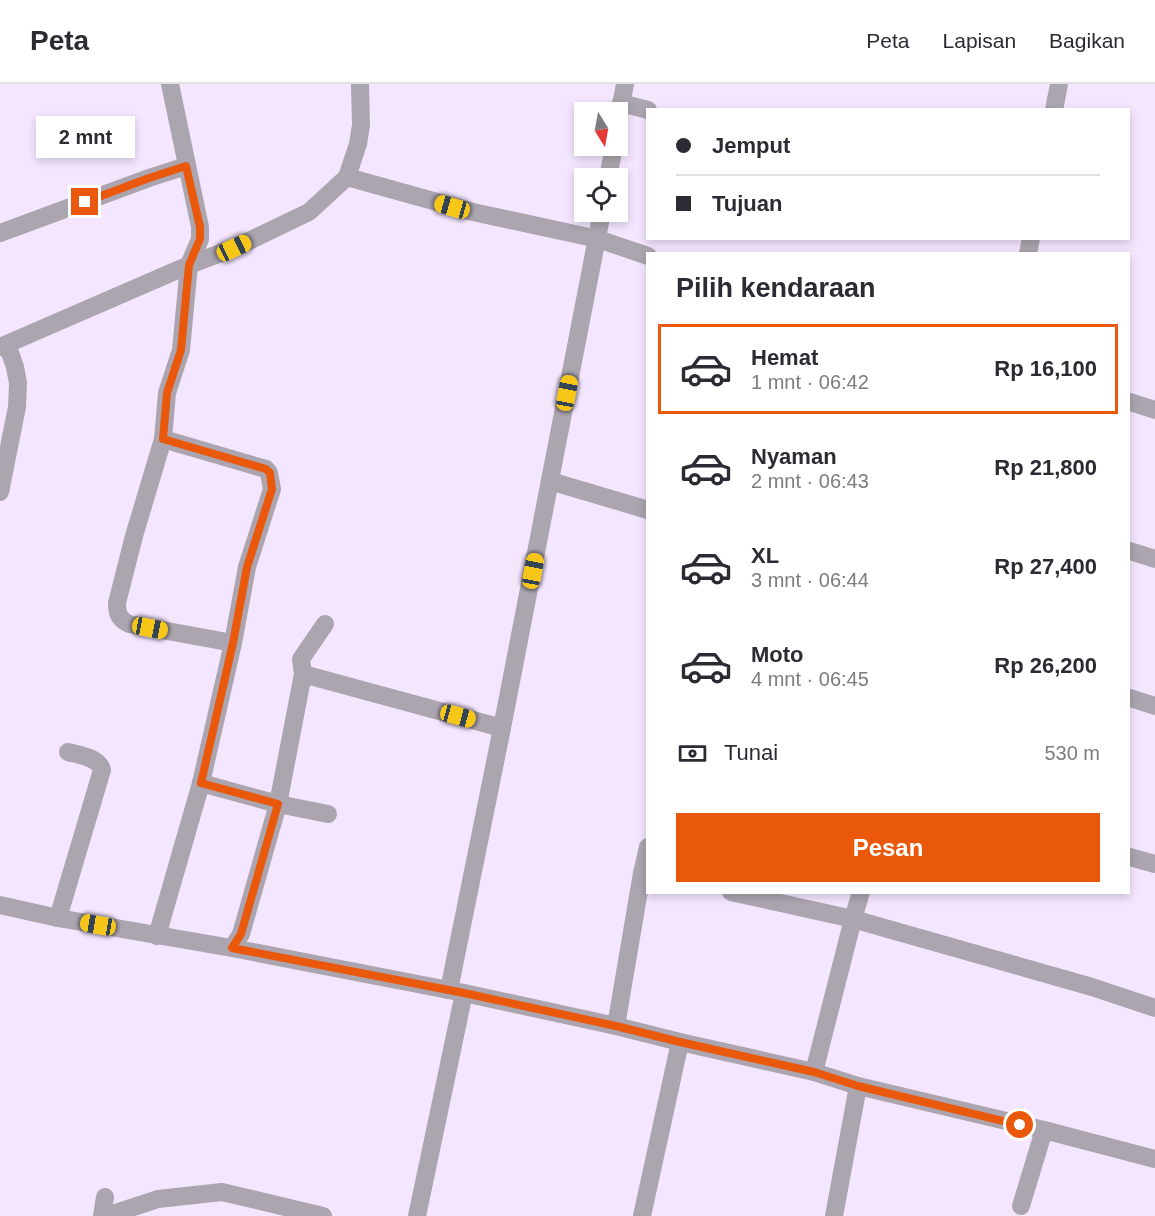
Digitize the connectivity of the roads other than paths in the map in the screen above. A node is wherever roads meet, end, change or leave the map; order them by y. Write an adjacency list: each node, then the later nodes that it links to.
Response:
1 (170, 84): 9 (street)
2 (360, 84): 10 (street)
3 (625, 84): 5 (street)
4 (1059, 84): 7 (street)
5 (621, 102)
6 (628, 105): 8 (street)
7 (1054, 108)
8 (646, 109)
9 (188, 173): 12 (street); 15 (street)
10 (347, 177): 13 (street); 15 (street)
11 (601, 222): 13 (street)
12 (0, 233)
13 (598, 239): 14 (street); 20 (street)
14 (646, 255)
15 (189, 265): 16 (street); 19 (street)
16 (4, 346): 21 (street)
17 (1130, 402): 18 (street)
18 (1155, 410)
19 (163, 439): 26 (street); 26 (street)
20 (550, 481): 22 (street); 30 (street)
21 (0, 492)
22 (646, 509)
23 (1130, 550): 24 (street)
24 (1155, 559)
25 (325, 624): 27 (street)
26 (233, 643): 32 (street)
27 (303, 674): 30 (street); 33 (street)
28 (1130, 698): 29 (street)
29 (1155, 706)
30 (502, 728): 45 (street)
31 (68, 752): 41 (street)
32 (201, 783): 33 (street); 43 (street)
33 (278, 804): 34 (street); 44 (street)
34 (328, 814)
35 (1130, 857): 36 (street)
36 (1155, 864)
37 (645, 874): 47 (street)
38 (740, 894): 42 (street)
39 (860, 894): 42 (street)
40 (0, 906): 41 (street)
41 (58, 918): 43 (street)
42 (853, 920): 46 (street); 49 (street)
43 (157, 936): 44 (street)
44 (232, 948): 45 (street)
45 (457, 992): 47 (street); 57 (street)
46 (1155, 1008)
47 (616, 1026): 48 (street)
48 (680, 1042): 49 (street); 58 (street)
49 (814, 1072): 50 (street)
50 (858, 1086): 51 (street); 59 (street)
51 (1044, 1130): 52 (street); 54 (street)
52 (1155, 1159)
53 (105, 1197): 55 (street)
54 (1021, 1206)
55 (104, 1216): 56 (street)
56 (323, 1216)
57 (417, 1216)
58 (642, 1216)
59 (834, 1216)

